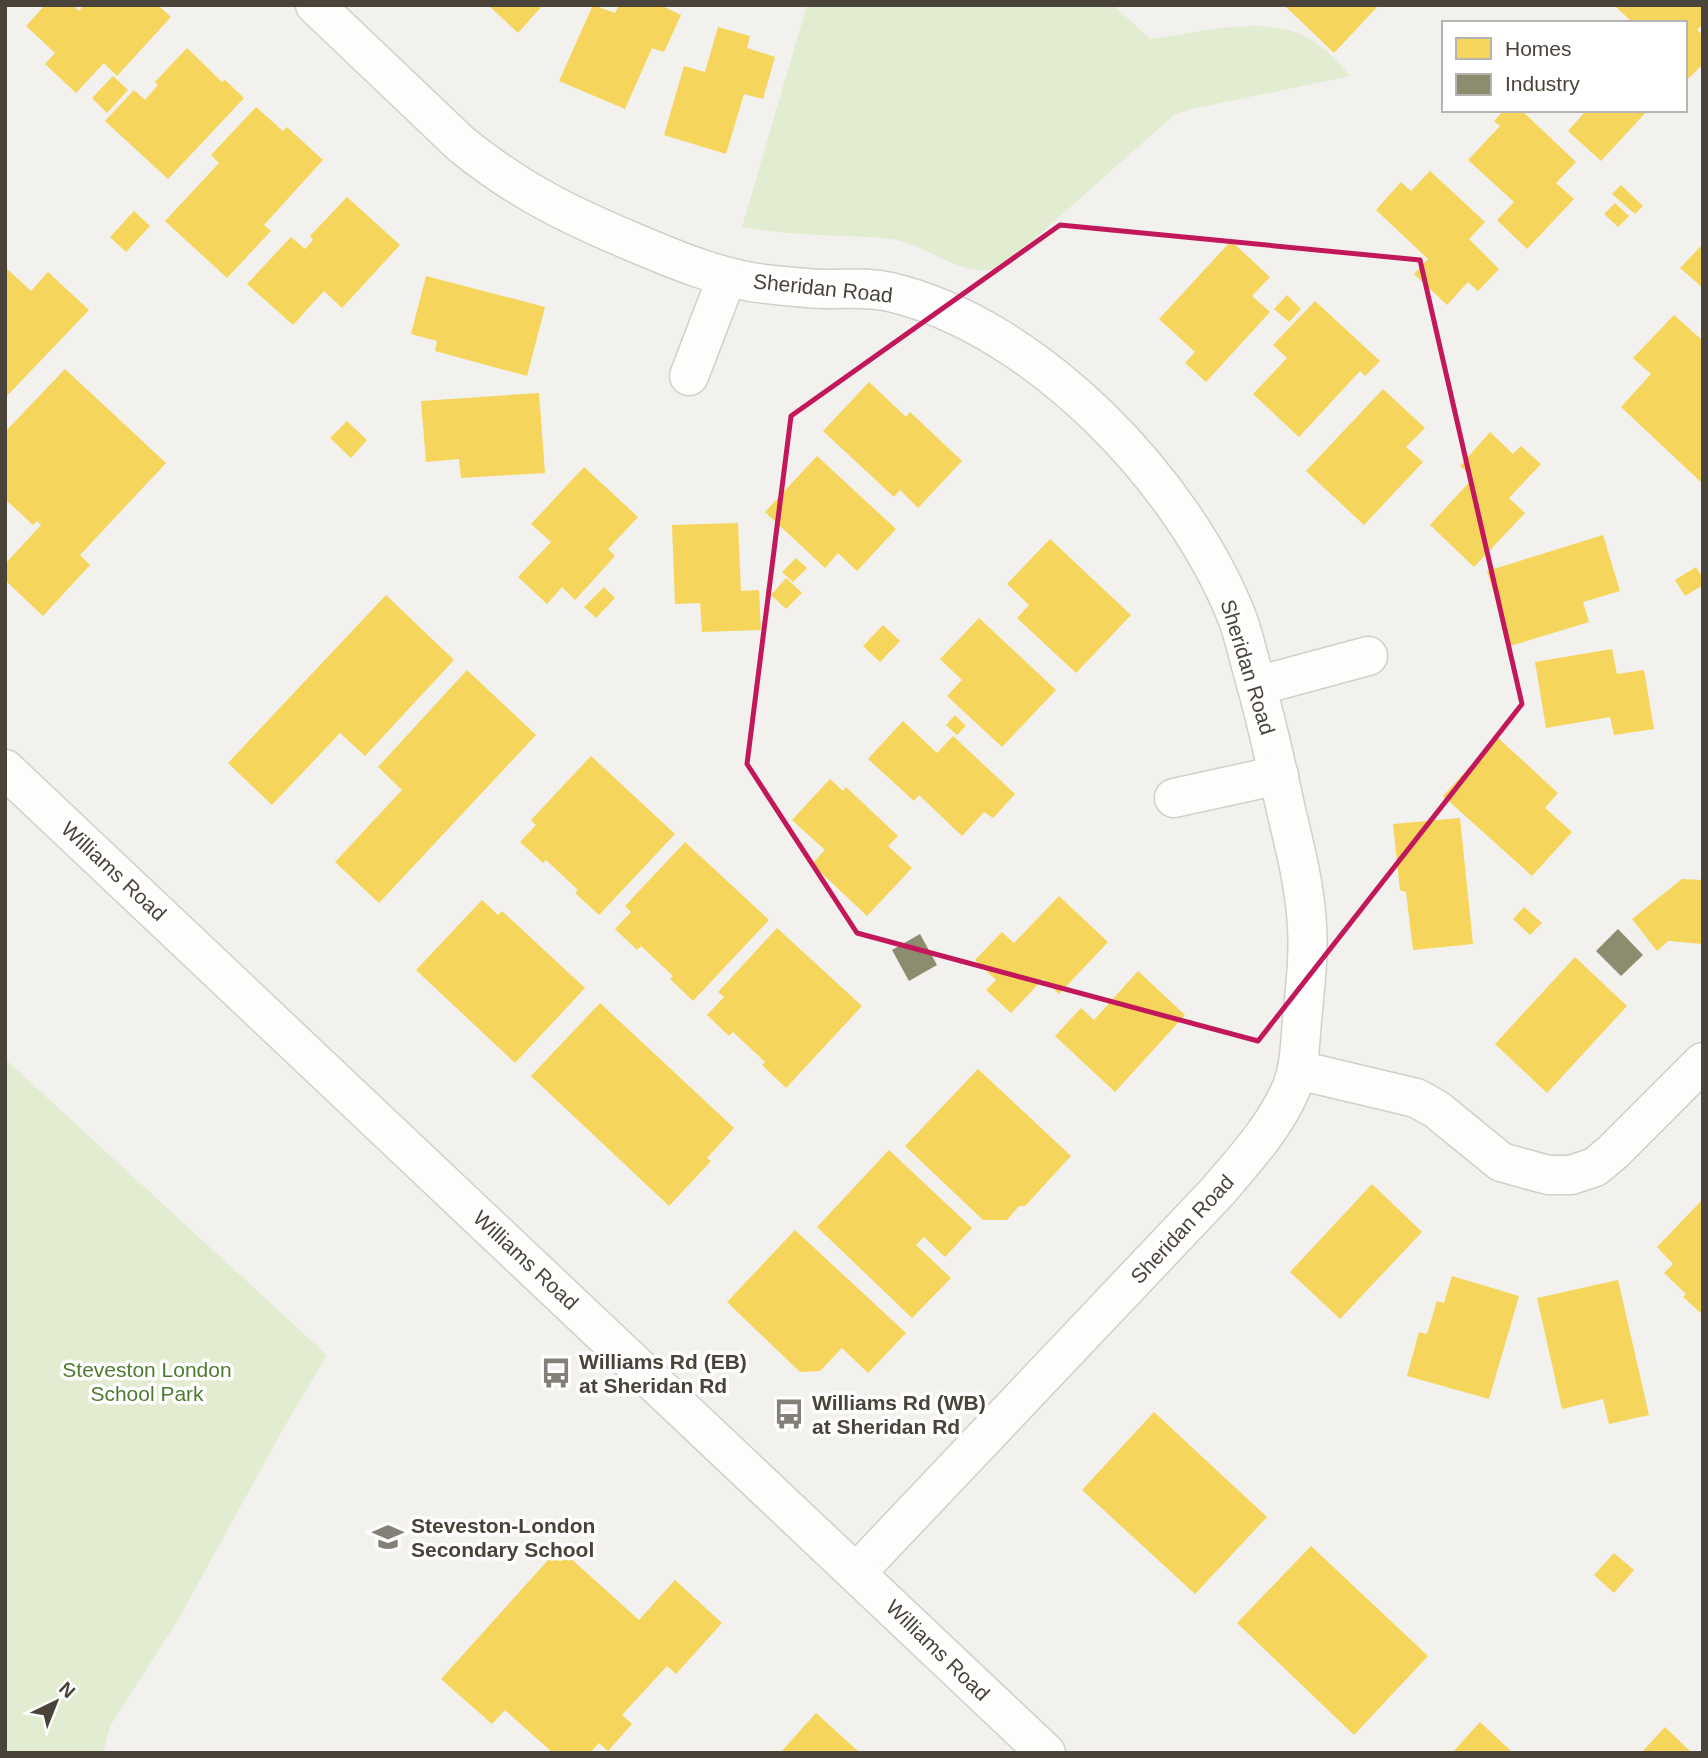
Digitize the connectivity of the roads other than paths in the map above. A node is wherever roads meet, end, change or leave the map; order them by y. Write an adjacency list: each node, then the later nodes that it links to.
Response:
1 (315, 5): 2 (street, Sheridan Road)
2 (727, 277): 3 (street); 5 (street, Sheridan Road)
3 (689, 376)
4 (1368, 656): 5 (street)
5 (1257, 686): 7 (street, Sheridan Road)
6 (5, 769): 11 (street, Williams Road)
7 (1279, 775): 8 (street); 10 (street, Sheridan Road)
8 (1174, 798)
9 (1703, 1062): 10 (street)
10 (1298, 1070): 11 (street, Sheridan Road)
11 (857, 1572): 12 (street, Williams Road)
12 (1046, 1753)

